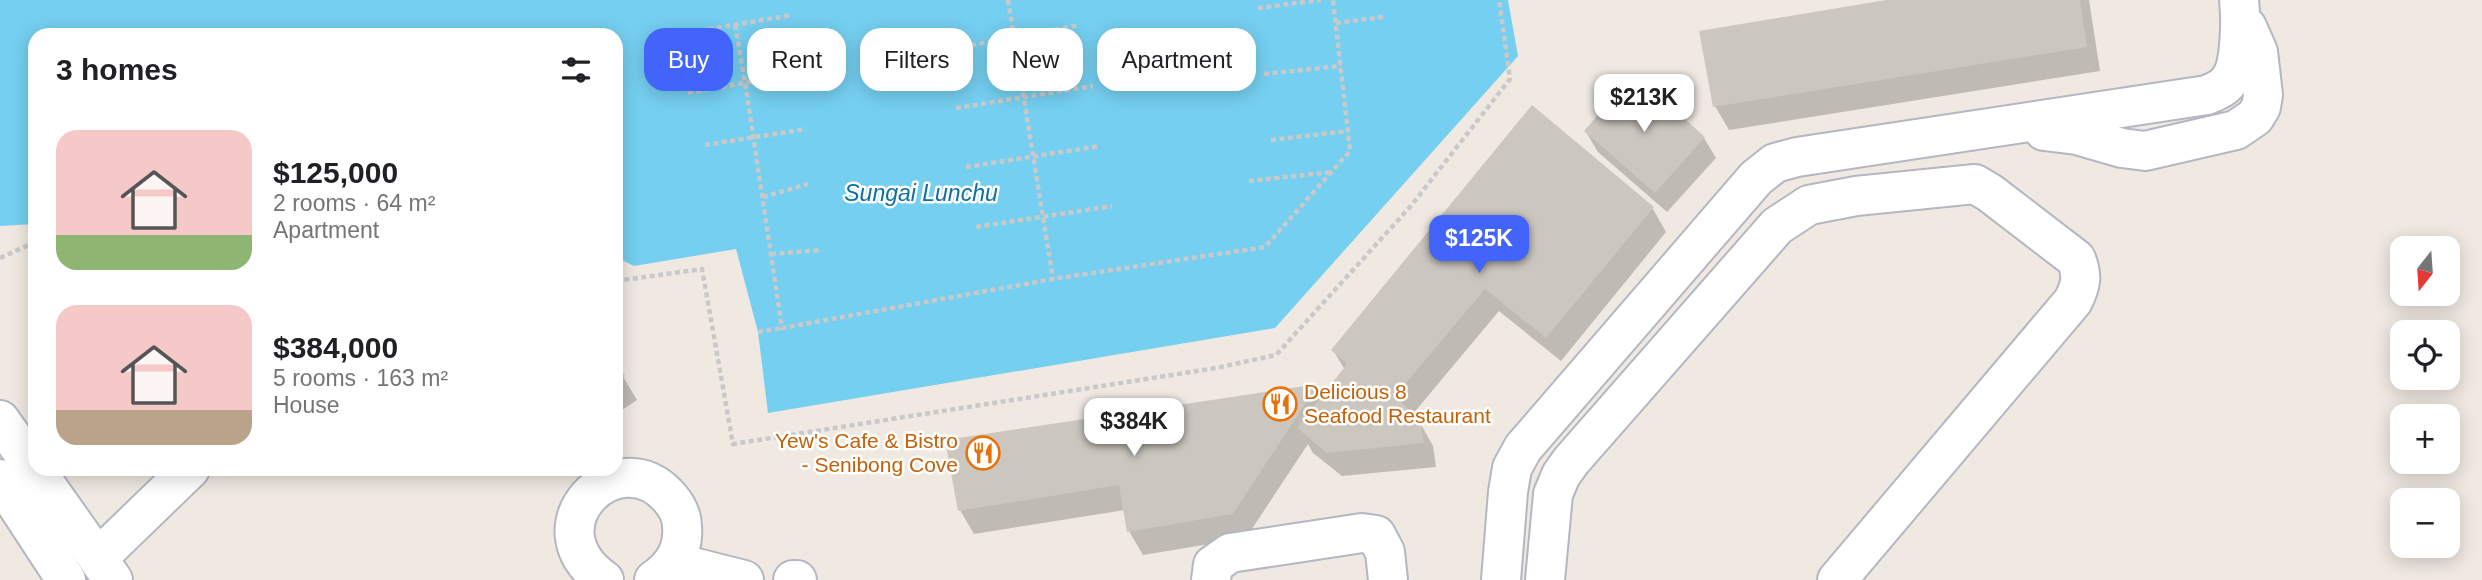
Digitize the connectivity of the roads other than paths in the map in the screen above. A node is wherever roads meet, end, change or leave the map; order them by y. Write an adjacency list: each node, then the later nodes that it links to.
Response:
1 (2240, 6): 2 (street); 5 (street)
2 (2161, 102): 3 (street); 5 (street)
3 (2018, 123): 4 (street); 5 (street)
4 (1967, 131): 6 (street); 7 (street)
5 (2165, 146)
6 (1975, 184): 8 (street); 23 (street)
7 (1623, 332): 8 (street); 21 (street)
8 (1658, 362): 22 (street)
9 (0, 420): 10 (street)
10 (28, 459)
11 (40, 476): 14 (street)
12 (184, 476): 14 (street)
13 (0, 479): 16 (street)
14 (106, 569)
15 (664, 571): 17 (street); 18 (street)
16 (66, 580)
17 (604, 580)
18 (744, 580)
19 (1211, 580): 20 (street)
20 (1388, 580)
21 (1501, 580)
22 (1545, 580)
23 (1837, 580)

